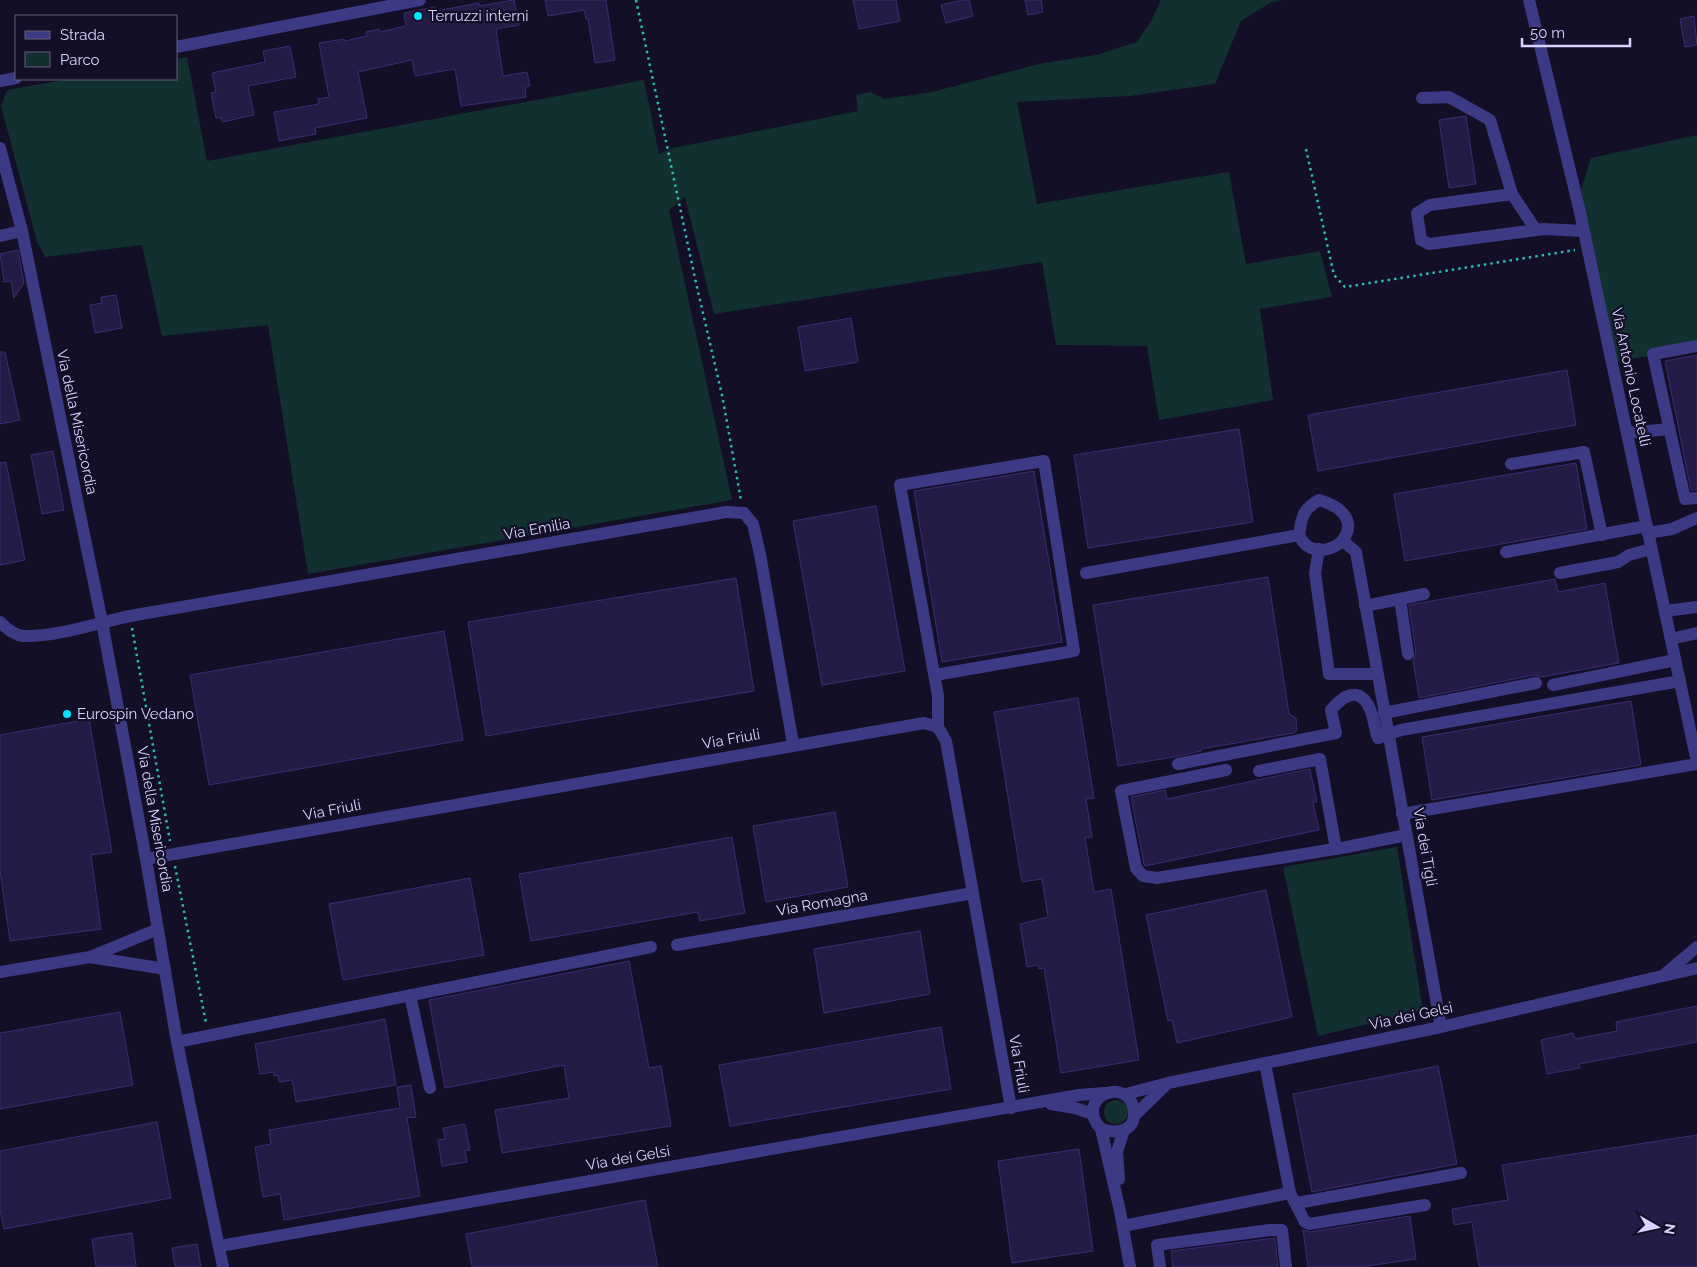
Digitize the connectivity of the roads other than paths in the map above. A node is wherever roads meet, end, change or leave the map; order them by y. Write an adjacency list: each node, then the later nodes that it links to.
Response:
1 (420, 0): 3 (street)
2 (1529, 0): 11 (street, Via Antonio Locatelli)
3 (178, 47)
4 (15, 78): 5 (street)
5 (0, 81)
6 (1422, 98): 8 (street)
7 (0, 148): 10 (street, Via della Misericordia)
8 (1512, 194): 9 (street); 9 (street)
9 (1536, 230): 11 (street)
10 (22, 231): 12 (street); 34 (street, Via della Misericordia)
11 (1584, 231): 15 (street, Via Antonio Locatelli)
12 (0, 236)
13 (1697, 346): 14 (street)
14 (1668, 429): 15 (street); 17 (street)
15 (1627, 433): 19 (street, Via Antonio Locatelli)
16 (1511, 464): 21 (street)
17 (1697, 498)
18 (1697, 518): 19 (street)
19 (1647, 530): 21 (street); 24 (street, Via Antonio Locatelli)
20 (1299, 535): 22 (street); 23 (street); 26 (street)
21 (1602, 535): 25 (street)
22 (1343, 540): 23 (street); 30 (street, Via dei Tigli)
23 (1319, 549): 39 (street)
24 (1652, 549): 27 (street); 32 (street, Via Antonio Locatelli)
25 (1506, 552)
26 (1086, 573)
27 (1560, 573)
28 (1424, 594): 29 (street)
29 (1400, 599): 30 (street); 37 (street)
30 (1365, 606): 39 (street, Via dei Tigli)
31 (1697, 606): 32 (street)
32 (1665, 611): 36 (street, Via Antonio Locatelli)
33 (0, 622): 34 (street, Via Emilia)
34 (102, 622): 48 (street, Via Emilia); 56 (street, Via della Misericordia)
35 (1697, 632): 36 (street)
36 (1671, 639): 38 (street, Via Antonio Locatelli)
37 (1408, 654)
38 (1675, 660): 41 (street, Via Antonio Locatelli); 43 (street)
39 (1376, 674): 45 (street, Via dei Tigli)
40 (934, 675): 40 (street); 46 (street)
41 (1680, 681): 44 (street, Via Antonio Locatelli); 47 (street)
42 (1536, 683): 45 (street)
43 (1553, 685)
44 (1691, 705): 49 (street, Via Antonio Locatelli)
45 (1384, 713): 47 (street, Via dei Tigli)
46 (938, 727): 48 (street, Via Friuli); 57 (street, Via Friuli)
47 (1388, 736): 50 (street); 53 (street, Via dei Tigli)
48 (793, 744): 56 (street, Via Friuli)
49 (1697, 763): 53 (street)
50 (1178, 764)
51 (1226, 770): 55 (street)
52 (1259, 771): 55 (street)
53 (1402, 814): 54 (street, Via dei Tigli)
54 (1406, 835): 55 (street); 68 (street, Via dei Tigli)
55 (1336, 849)
56 (146, 859): 58 (street, Via della Misericordia)
57 (972, 893): 59 (street, Via Romagna); 76 (street, Via Friuli)
58 (158, 928): 62 (street); 64 (street, Via della Misericordia)
59 (677, 945)
60 (651, 947): 67 (street)
61 (1697, 947): 66 (street)
62 (90, 957): 64 (street); 65 (street)
63 (1697, 968): 66 (street, Via dei Gelsi)
64 (165, 969): 69 (street, Via della Misericordia)
65 (0, 972)
66 (1660, 977): 68 (street, Via dei Gelsi)
67 (410, 995): 69 (street); 72 (street)
68 (1441, 1027): 70 (street, Via dei Gelsi)
69 (177, 1042): 86 (street, Via della Misericordia)
70 (1265, 1063): 71 (street, Via dei Gelsi); 82 (street)
71 (1168, 1083): 74 (street, Via dei Gelsi); 78 (street)
72 (430, 1088)
73 (1105, 1093): 74 (street); 75 (street, Via dei Gelsi); 77 (street)
74 (1126, 1094): 78 (street)
75 (1041, 1102): 76 (street, Via dei Gelsi); 77 (street)
76 (1010, 1108): 86 (street, Via dei Gelsi)
77 (1093, 1114): 79 (street)
78 (1134, 1116): 80 (street)
79 (1101, 1129): 80 (street); 84 (street)
80 (1124, 1130): 84 (street)
81 (1461, 1173): 82 (street)
82 (1294, 1198): 83 (street); 85 (street)
83 (1424, 1205)
84 (1120, 1212): 85 (street)
85 (1123, 1226): 88 (street)
86 (220, 1246): 87 (street, Via della Misericordia)
87 (223, 1267)
88 (1130, 1267)
89 (1160, 1267): 90 (street)
90 (1286, 1267)

